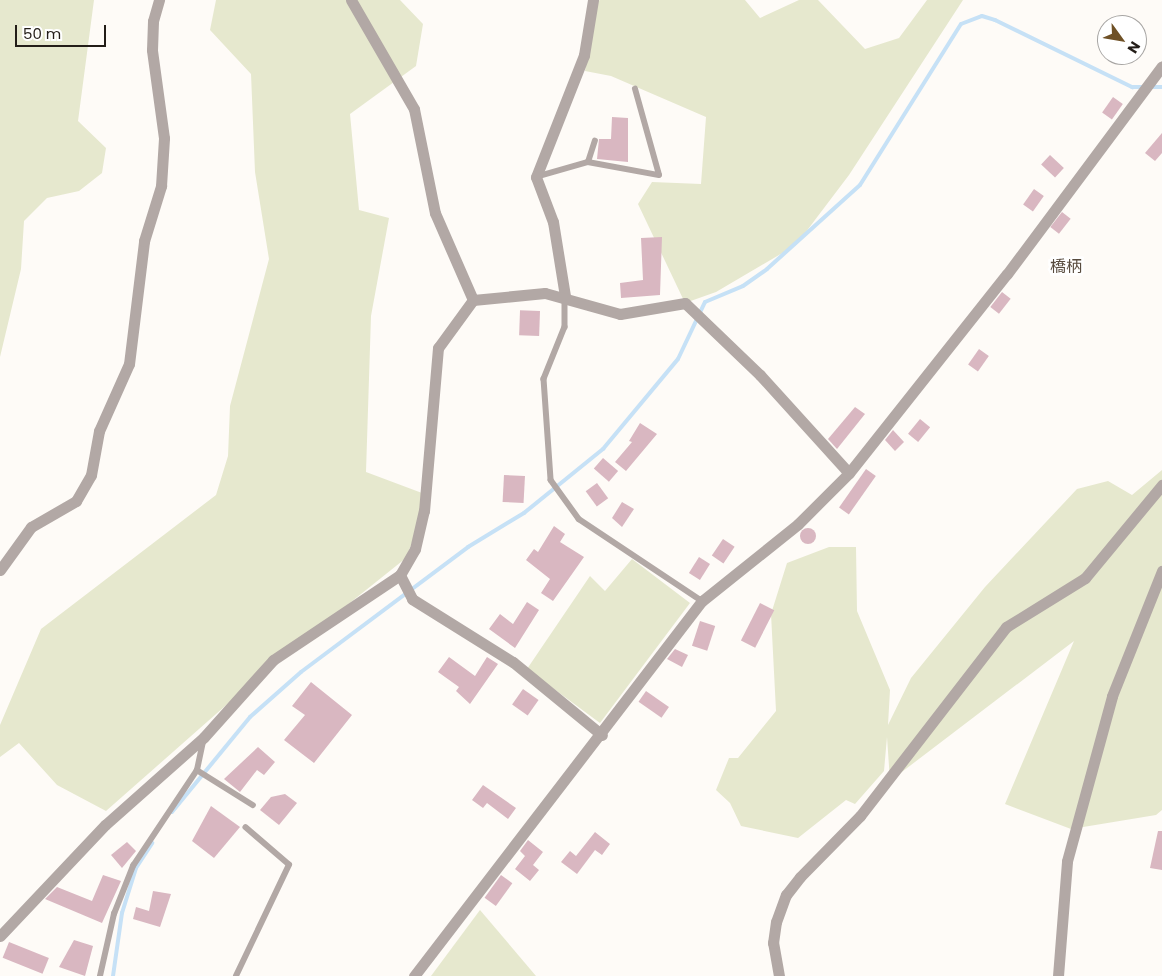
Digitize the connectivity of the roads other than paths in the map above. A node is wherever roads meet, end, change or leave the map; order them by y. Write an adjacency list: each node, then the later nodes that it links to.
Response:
1 (159, 0): 13 (street)
2 (351, 0): 10 (street)
3 (593, 0): 8 (street)
4 (1162, 66): 11 (street)
5 (635, 89): 7 (lane)
6 (594, 141): 7 (lane)
7 (588, 162): 8 (lane)
8 (536, 177): 9 (street)
9 (565, 296): 10 (street); 11 (street); 16 (lane)
10 (473, 300): 15 (street)
11 (849, 473): 16 (street)
12 (1162, 485): 26 (street)
13 (0, 570)
14 (1162, 571): 27 (street)
15 (403, 580): 17 (street); 18 (street)
16 (702, 601): 17 (street)
17 (602, 735): 25 (street)
18 (204, 737): 19 (lane); 22 (street)
19 (197, 771): 20 (lane); 23 (lane)
20 (253, 805)
21 (246, 828): 24 (lane)
22 (0, 936)
23 (100, 976)
24 (236, 976)
25 (414, 976)
26 (779, 976)
27 (1058, 976)

